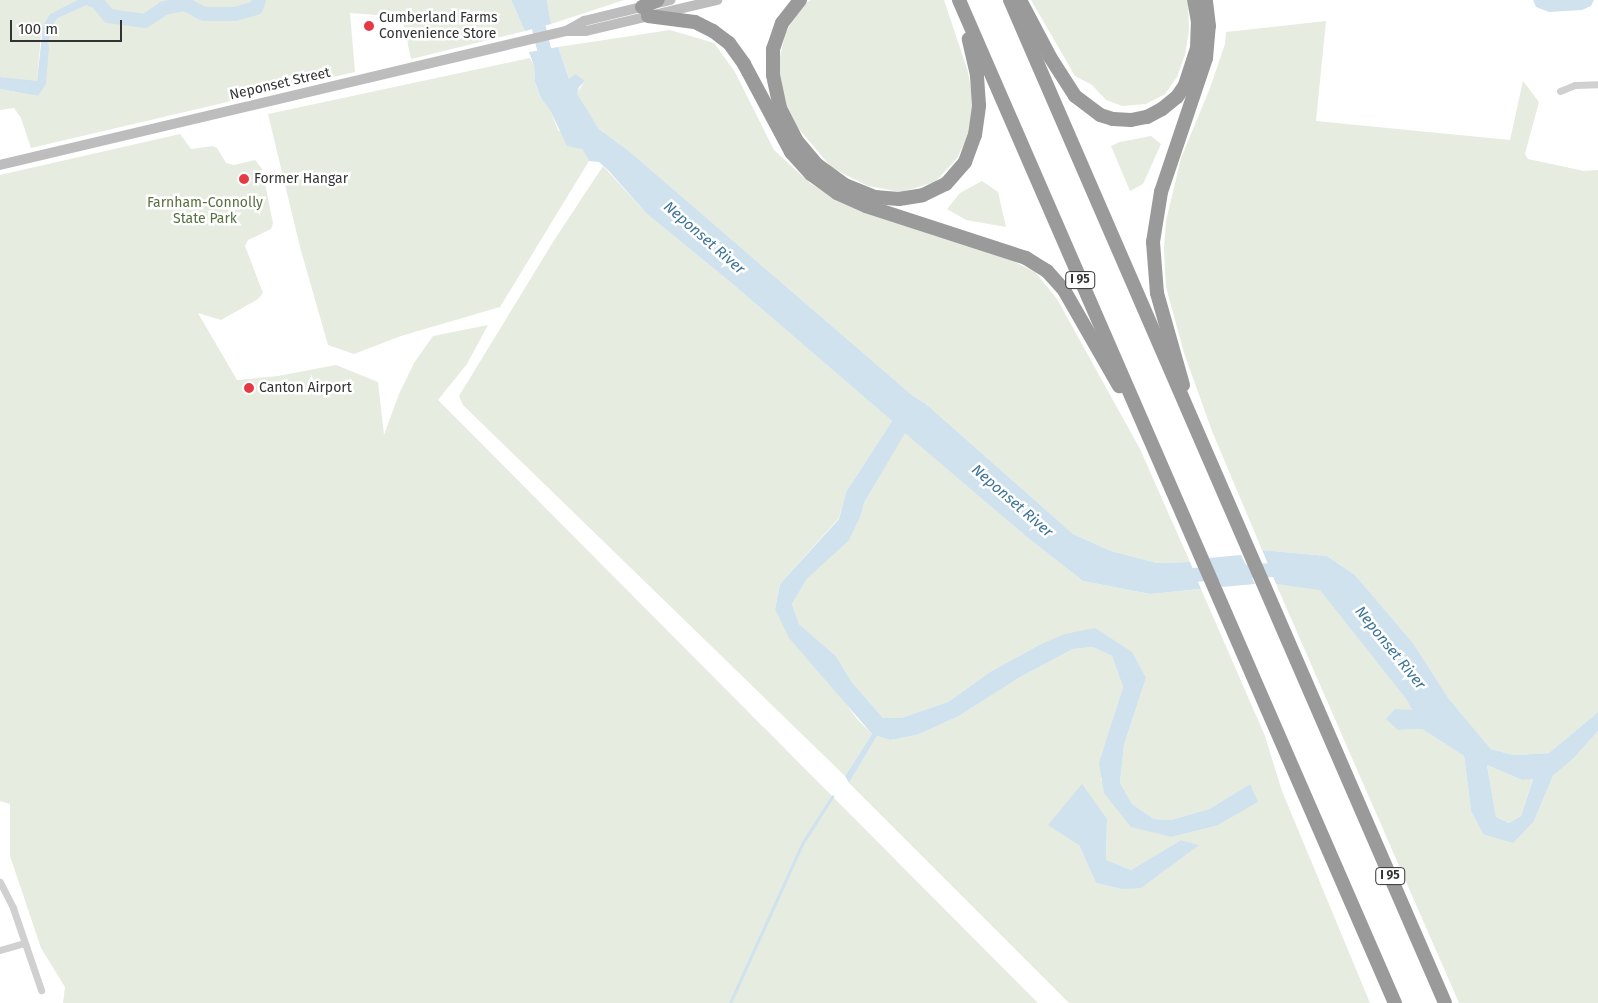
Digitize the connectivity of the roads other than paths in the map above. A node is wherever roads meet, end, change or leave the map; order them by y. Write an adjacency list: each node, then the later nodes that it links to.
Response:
1 (658, 0): 10 (highway)
2 (670, 0): 10 (main road, Neponset Street)
3 (717, 0): 10 (main road, Neponset Street)
4 (800, 0): 9 (highway)
5 (1010, 0): 14 (highway, I 95)
6 (1020, 0): 7 (highway)
7 (1194, 0)
8 (1206, 0): 14 (highway)
9 (961, 6): 15 (highway, I 95)
10 (645, 12): 13 (main road, Neponset Street); 15 (highway)
11 (1598, 84): 12 (street)
12 (1560, 91)
13 (0, 165)
14 (1189, 413): 21 (highway, I 95)
15 (1141, 420): 20 (highway, I 95)
16 (0, 882): 17 (street)
17 (24, 943): 18 (street); 19 (street)
18 (0, 950)
19 (41, 990)
20 (1394, 1003)
21 (1445, 1003)

